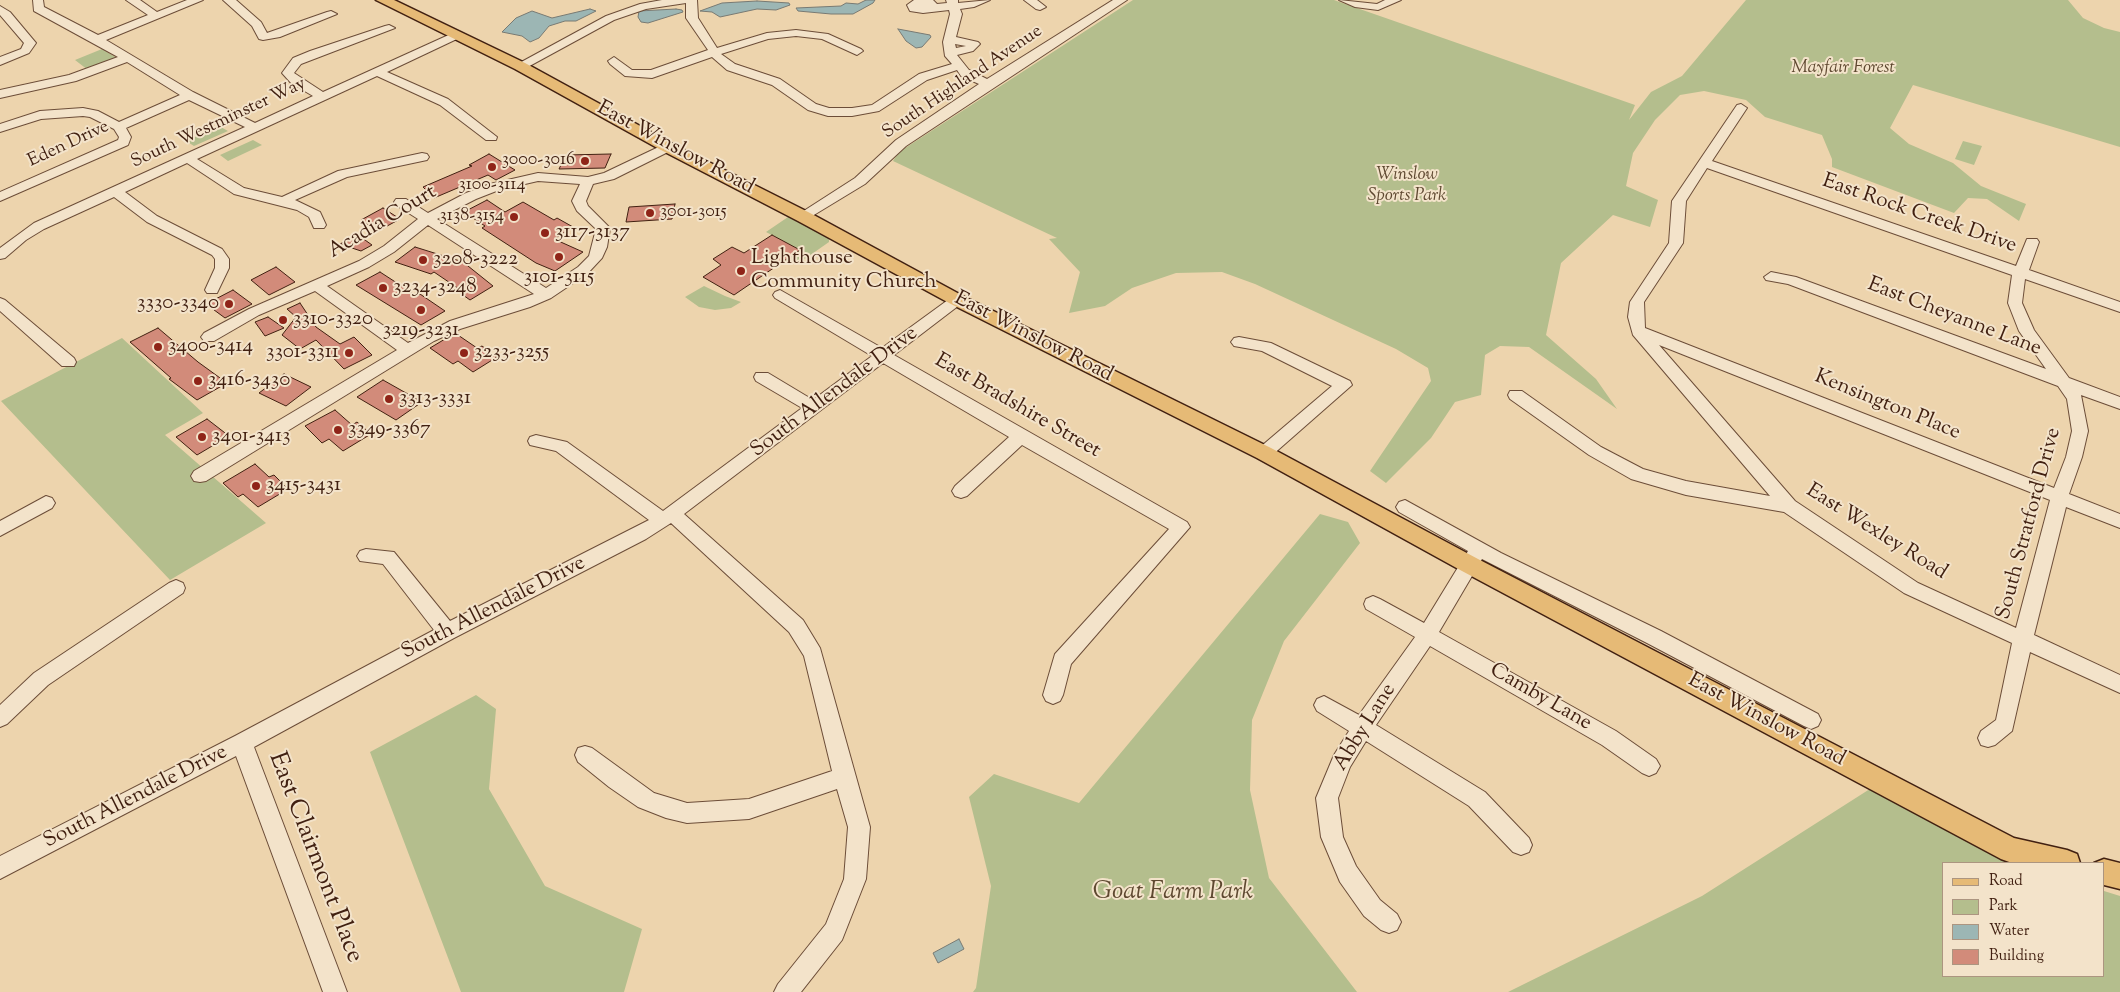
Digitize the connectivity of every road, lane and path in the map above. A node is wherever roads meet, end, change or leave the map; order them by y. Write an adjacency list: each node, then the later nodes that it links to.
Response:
1 (132, 0): 18 (street)
2 (197, 0): 18 (street)
3 (229, 0): 17 (street)
4 (384, 0): 20 (main road, East Winslow Road)
5 (684, 0): 29 (street)
6 (690, 0): 25 (street)
7 (984, 0): 13 (street)
8 (1030, 0): 14 (street)
9 (1121, 0): 32 (street, South Highland Avenue)
10 (1345, 0): 11 (street)
11 (1395, 0)
12 (38, 1): 21 (street)
13 (954, 3): 15 (street); 22 (street)
14 (1040, 7)
15 (931, 8)
16 (0, 9): 27 (street)
17 (331, 14)
18 (154, 17): 21 (street)
19 (389, 28): 35 (street)
20 (457, 35): 29 (main road, East Winslow Road); 31 (street, South Westminster Way)
21 (97, 39): 26 (street)
22 (950, 39): 24 (street); 24 (street)
23 (857, 52): 25 (street)
24 (950, 53): 30 (street)
25 (713, 54): 28 (street); 30 (street)
26 (127, 58): 33 (street); 34 (street)
27 (0, 61)
28 (614, 61)
29 (520, 66): 41 (main road, East Winslow Road)
30 (958, 66): 32 (street)
31 (378, 72): 35 (street, South Westminster Way); 40 (street)
32 (988, 84): 50 (street, South Highland Avenue)
33 (0, 94)
34 (189, 95): 37 (street, Eden Drive); 39 (street)
35 (323, 98): 39 (street, South Westminster Way)
36 (1741, 108): 44 (street)
37 (120, 127): 38 (street); 47 (street, Eden Drive)
38 (0, 128)
39 (256, 128): 43 (street, South Westminster Way)
40 (491, 137)
41 (667, 147): 45 (street, Acadia Court); 50 (main road, East Winslow Road)
42 (422, 156): 48 (street)
43 (189, 159): 46 (street, South Westminster Way); 48 (street)
44 (1705, 163): 55 (street, East Rock Creek Drive); 64 (street)
45 (588, 181): 51 (street, Acadia Court); 59 (street)
46 (116, 192): 54 (street, South Westminster Way); 58 (street)
47 (0, 197)
48 (284, 201): 52 (street)
49 (401, 202): 51 (street)
50 (804, 217): 61 (main road, East Winslow Road)
51 (427, 219): 57 (street, Acadia Court); 59 (street)
52 (319, 225)
53 (2032, 242): 55 (street, South Stratford Drive)
54 (1, 253)
55 (2020, 273): 63 (street, East Rock Creek Drive); 71 (street, South Stratford Drive)
56 (1771, 277): 71 (street, East Cheyanne Lane)
57 (318, 286): 65 (street, Acadia Court); 67 (street)
58 (212, 290)
59 (546, 295): 67 (street)
60 (780, 295): 68 (street, East Bradshire Street)
61 (957, 300): 68 (street, South Allendale Drive); 77 (main road, East Winslow Road)
62 (0, 303): 69 (street)
63 (2120, 307)
64 (1638, 331): 80 (street, Kensington Place); 82 (street, East Wexley Road)
65 (209, 337)
66 (1239, 342): 77 (street)
67 (408, 350): 78 (street)
68 (884, 356): 74 (street, South Allendale Drive); 75 (street, East Bradshire Street)
69 (68, 362)
70 (762, 377): 74 (street)
71 (2063, 382): 73 (street, East Cheyanne Lane); 80 (street, South Stratford Drive)
72 (1516, 395): 82 (street)
73 (2120, 403)
74 (815, 408): 84 (street, South Allendale Drive)
75 (1021, 436): 79 (street); 95 (street, East Bradshire Street)
76 (536, 441): 84 (street)
77 (1264, 453): 88 (main road, East Winslow Road)
78 (200, 476)
79 (961, 491)
80 (2059, 498): 85 (street, Kensington Place); 93 (street, South Stratford Drive)
81 (46, 503): 86 (street)
82 (1789, 506): 93 (street, East Wexley Road)
83 (1405, 507): 88 (street, East Winslow Road)
84 (667, 517): 91 (street, South Allendale Drive); 104 (street)
85 (2120, 521)
86 (0, 529)
87 (366, 556): 91 (street)
88 (1474, 556): 92 (street, Abby Lane); 98 (street, East Winslow Road); 106 (main road, East Winslow Road)
89 (176, 588): 97 (street)
90 (1373, 604): 92 (street, Camby Lane)
91 (448, 632): 101 (street, South Allendale Drive)
92 (1428, 634): 99 (street, Abby Lane); 103 (street, Camby Lane)
93 (2023, 639): 94 (street, East Wexley Road); 100 (street, South Stratford Drive)
94 (2120, 684)
95 (1053, 695)
96 (1324, 705): 99 (street)
97 (0, 718)
98 (1811, 720)
99 (1363, 726): 105 (street); 108 (street, Abby Lane)
100 (1988, 738)
101 (242, 743): 107 (street, South Allendale Drive); 109 (street, East Clairmont Place)
102 (585, 755): 104 (street)
103 (1649, 766)
104 (844, 777): 110 (street)
105 (1521, 845)
106 (2063, 862)
107 (0, 868)
108 (1389, 922)
109 (335, 992)
110 (786, 992)

